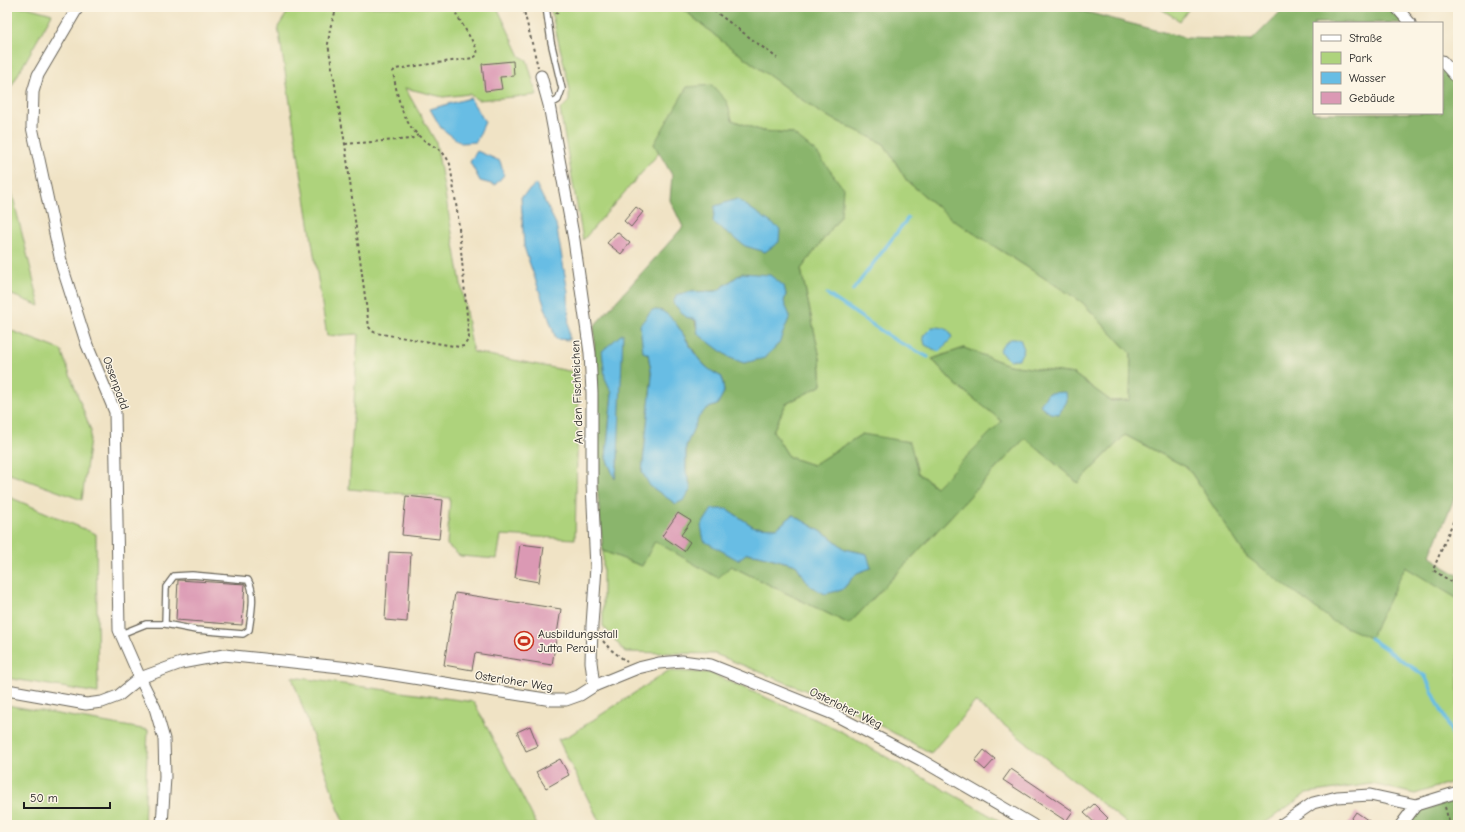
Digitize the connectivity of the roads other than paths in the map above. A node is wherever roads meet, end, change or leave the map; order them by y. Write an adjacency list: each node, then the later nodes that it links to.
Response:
1 (78, 7): 10 (street, Ossenpadd)
2 (546, 7): 8 (lane)
3 (1396, 7): 4 (street)
4 (1409, 22)
5 (1443, 61): 7 (street)
6 (541, 76): 8 (street, An den Fischteichen)
7 (1458, 79)
8 (549, 105): 12 (street, An den Fischteichen)
9 (164, 624): 9 (lane); 10 (lane)
10 (121, 634): 11 (street, Ossenpadd)
11 (140, 678): 12 (street, Osterloher Weg); 13 (street, Osterloher Weg); 16 (street, Ossenpadd)
12 (594, 686): 17 (street, Osterloher Weg)
13 (7, 690)
14 (1458, 792): 15 (street)
15 (1416, 805): 18 (street); 19 (street)
16 (162, 825)
17 (1033, 825)
18 (1281, 825)
19 (1400, 825)

